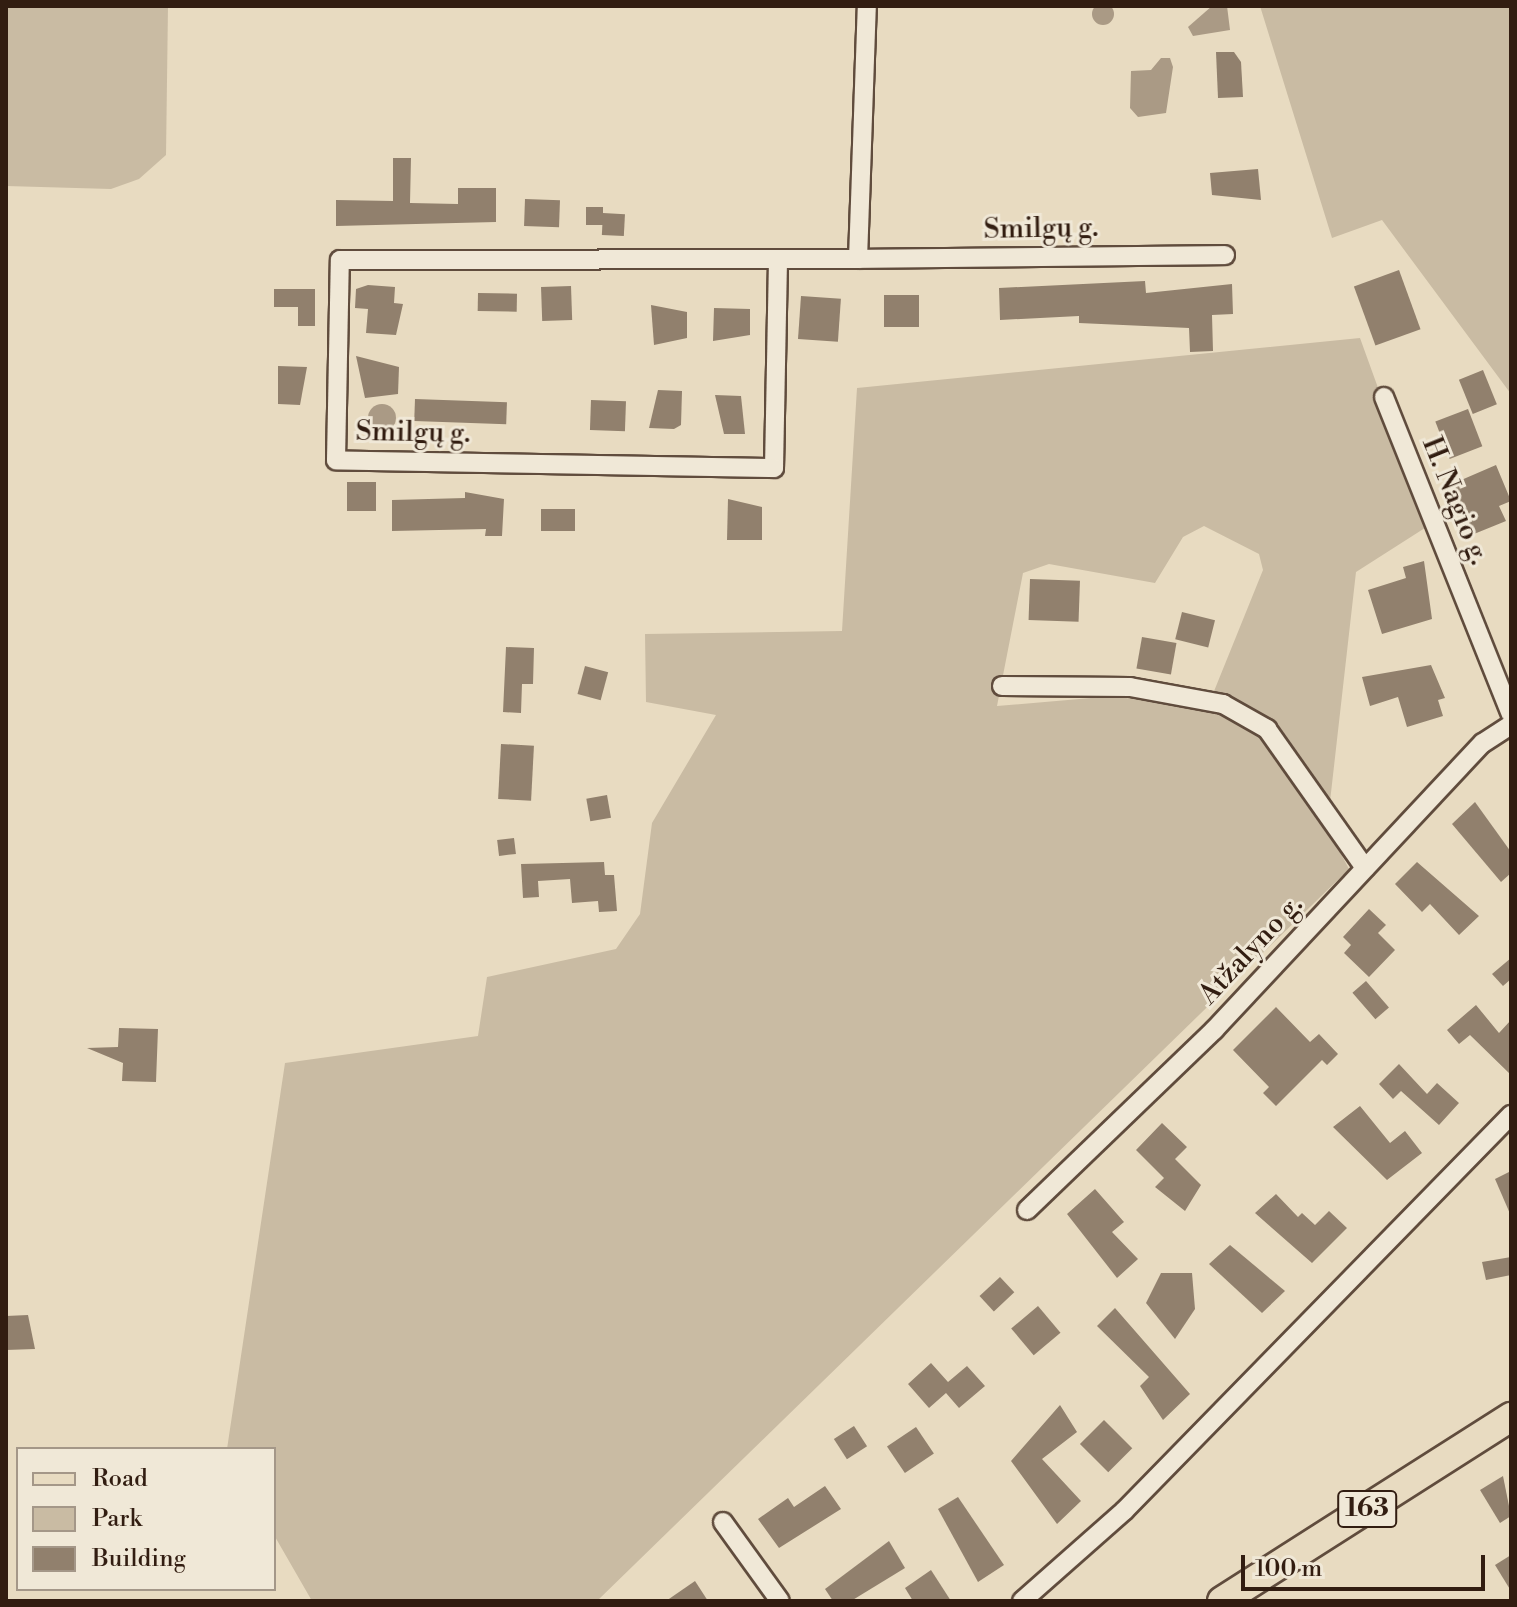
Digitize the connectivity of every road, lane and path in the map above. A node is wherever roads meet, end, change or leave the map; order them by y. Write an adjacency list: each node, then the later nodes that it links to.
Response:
1 (867, 6): 3 (street)
2 (1225, 255): 3 (street, Smilgų g.)
3 (858, 259): 4 (street, Smilgų g.)
4 (778, 260): 4 (street, Smilgų g.)
5 (1384, 397): 7 (street, H. Nagio g.)
6 (1002, 686): 9 (street)
7 (1511, 714)
8 (1511, 725): 9 (street, Atžalyno g.)
9 (1365, 868): 11 (street, Atžalyno g.)
10 (1511, 1115): 15 (street)
11 (1027, 1210)
12 (1511, 1417): 16 (main road, 163)
13 (723, 1522): 14 (street)
14 (780, 1601)
15 (1022, 1601)
16 (1222, 1601)

